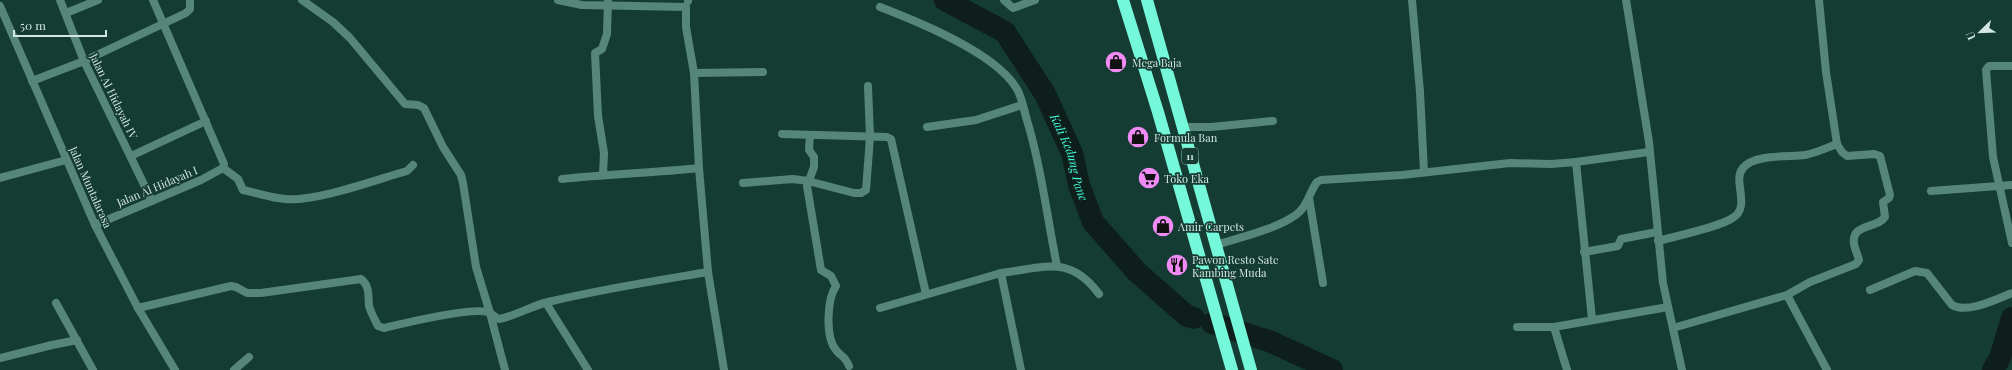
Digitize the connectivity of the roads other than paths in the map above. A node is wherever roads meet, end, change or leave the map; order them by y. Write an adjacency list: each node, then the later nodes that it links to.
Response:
1 (60, 0): 17 (street, Jalan Al Hidayah IV)
2 (98, 0): 17 (street)
3 (153, 0): 18 (street)
4 (190, 0): 18 (street)
5 (302, 0): 74 (street)
6 (558, 0): 14 (street)
7 (1004, 0): 8 (street)
8 (1035, 0)
9 (1123, 0): 53 (highway, 11)
10 (1147, 0): 29 (highway, 11)
11 (1412, 0): 41 (street)
12 (1626, 0): 34 (street)
13 (1819, 0): 33 (street)
14 (607, 3): 22 (street); 42 (street)
15 (0, 6): 23 (street, Jalan Muntalarasa)
16 (880, 7): 25 (street)
17 (66, 13): 19 (street, Jalan Al Hidayah IV)
18 (164, 24): 19 (street); 27 (street)
19 (84, 61): 23 (street); 35 (street, Jalan Al Hidayah IV)
20 (2012, 66): 47 (street)
21 (763, 72): 22 (street)
22 (694, 73): 40 (street)
23 (32, 81): 36 (street, Jalan Muntalarasa)
24 (868, 86): 32 (street)
25 (1022, 105): 28 (street); 60 (street)
26 (1273, 120): 29 (street)
27 (206, 121): 35 (street); 39 (street)
28 (927, 127)
29 (1182, 127): 50 (highway, 11)
30 (782, 134): 31 (street)
31 (810, 135): 32 (street); 45 (street)
32 (870, 137): 45 (street); 66 (street)
33 (1837, 144): 56 (street); 68 (street)
34 (1650, 152): 37 (street); 55 (street)
35 (131, 156): 52 (street, Jalan Al Hidayah IV)
36 (64, 160): 43 (street); 54 (street, Jalan Muntalarasa)
37 (1576, 162): 41 (street); 59 (street)
38 (413, 165): 39 (street)
39 (223, 166): 52 (street, Jalan Al Hidayah I)
40 (699, 168): 42 (street); 61 (street)
41 (1424, 172): 51 (street)
42 (603, 174): 44 (street)
43 (0, 178)
44 (562, 179)
45 (808, 181): 46 (street); 83 (street)
46 (742, 183)
47 (1999, 185): 48 (street); 49 (street); 57 (street)
48 (2012, 185)
49 (1931, 191)
50 (1202, 198): 53 (highway); 58 (highway, 11)
51 (1309, 198): 58 (street); 63 (street)
52 (152, 201): 54 (street, Jalan Al Hidayah I)
53 (1184, 203): 82 (highway, 11)
54 (95, 225): 72 (street, Jalan Muntalarasa)
55 (1657, 232): 56 (street); 59 (street)
56 (1658, 241): 71 (street)
57 (2012, 243)
58 (1215, 245): 84 (highway, 11)
59 (1584, 252): 75 (street)
60 (1057, 266): 62 (street); 67 (street)
61 (708, 272): 70 (street); 90 (street)
62 (1001, 274): 66 (street); 91 (street)
63 (1323, 283)
64 (1870, 290): 65 (street)
65 (2012, 293)
66 (926, 294): 73 (street)
67 (1099, 294)
68 (1787, 295): 78 (street); 94 (street)
69 (56, 302): 79 (street)
70 (546, 303): 74 (street); 89 (street)
71 (1668, 307): 75 (street); 78 (street)
72 (138, 308): 74 (street); 85 (street, Jalan Muntalarasa)
73 (880, 308)
74 (490, 313): 88 (street)
75 (1592, 319): 77 (street)
76 (1517, 327): 77 (street)
77 (1554, 327): 92 (street)
78 (1673, 328): 93 (street)
79 (77, 340): 81 (street); 86 (street)
80 (249, 357): 87 (street)
81 (0, 358)
82 (1230, 364)
83 (849, 366)
84 (1250, 366)
85 (171, 368)
86 (93, 370)
87 (234, 370)
88 (505, 370)
89 (588, 370)
90 (724, 370)
91 (1021, 370)
92 (1567, 370)
93 (1682, 370)
94 (1826, 370)

